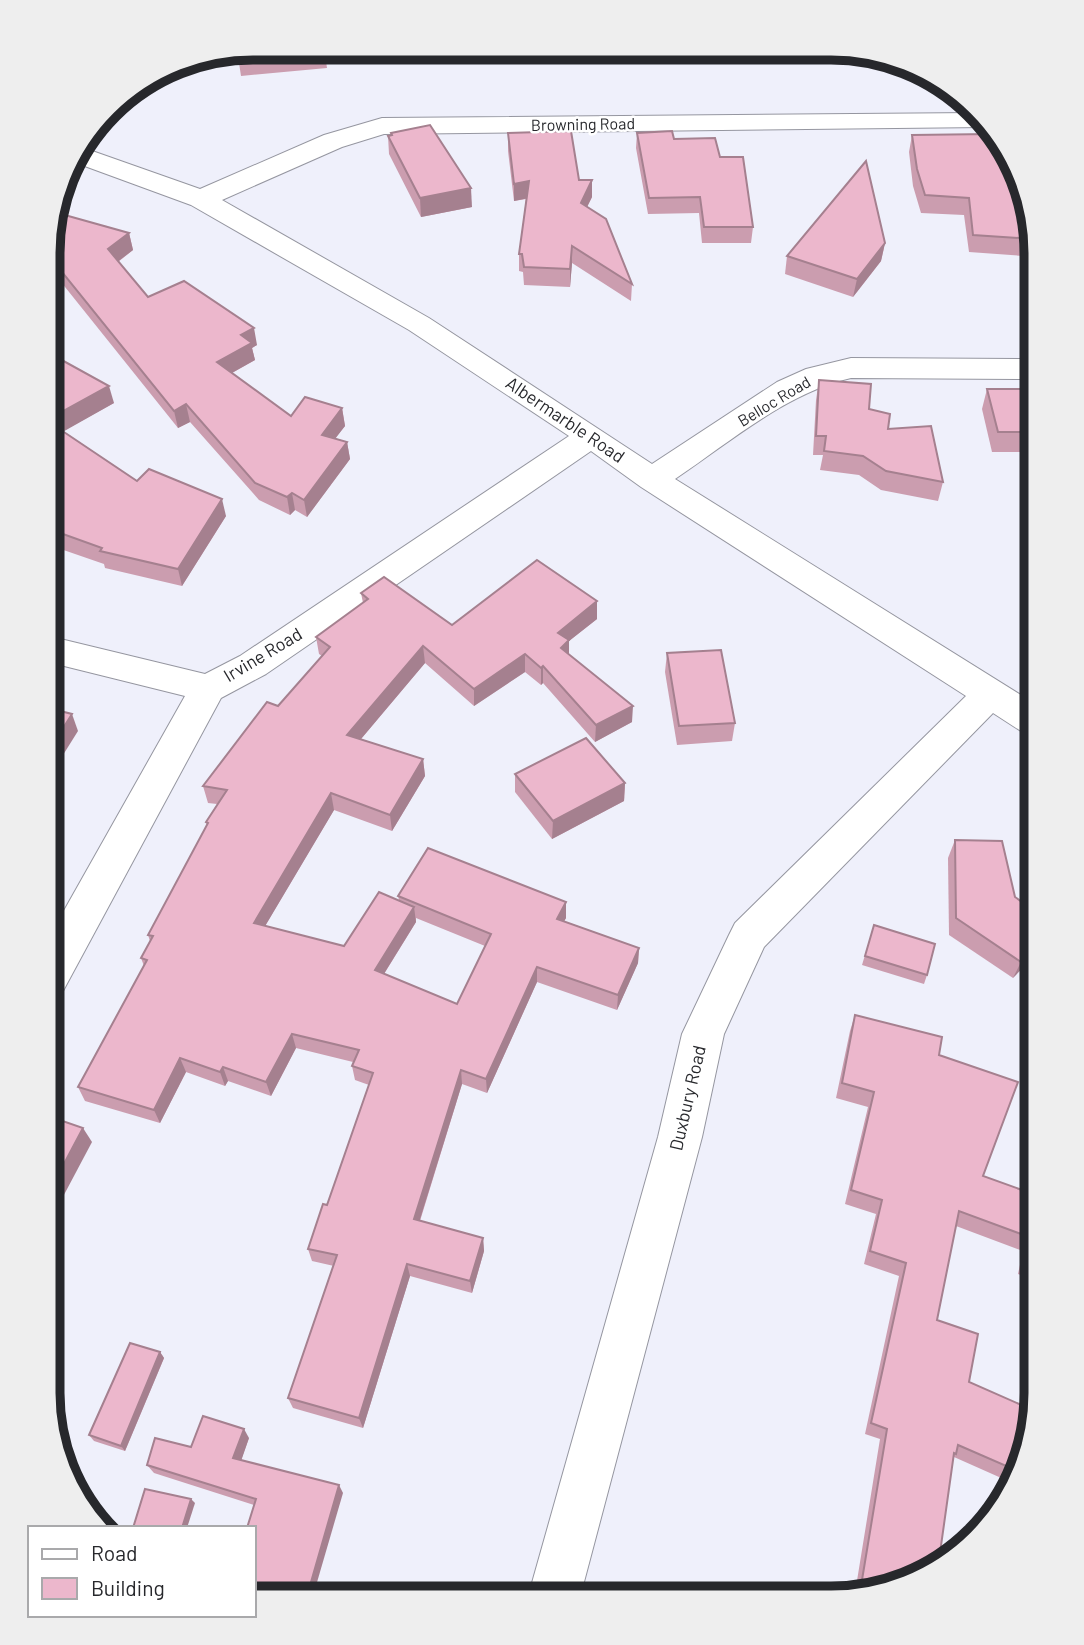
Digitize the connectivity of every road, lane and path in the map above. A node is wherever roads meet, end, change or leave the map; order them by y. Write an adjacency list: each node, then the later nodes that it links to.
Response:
1 (973, 121): 3 (street, Browning Road)
2 (85, 157): 3 (street, Albermarble Road)
3 (201, 199): 5 (street, Albermarble Road)
4 (1024, 369): 6 (street, Belloc Road)
5 (591, 436): 6 (street, Albermarble Road); 8 (street, Irvine Road)
6 (652, 480): 9 (street, Albermarble Road)
7 (59, 652): 8 (street)
8 (208, 688): 11 (street, Irvine Road)
9 (991, 693): 10 (street, Albermarble Road); 12 (street, Duxbury Road)
10 (1024, 715)
11 (59, 958)
12 (557, 1586)

